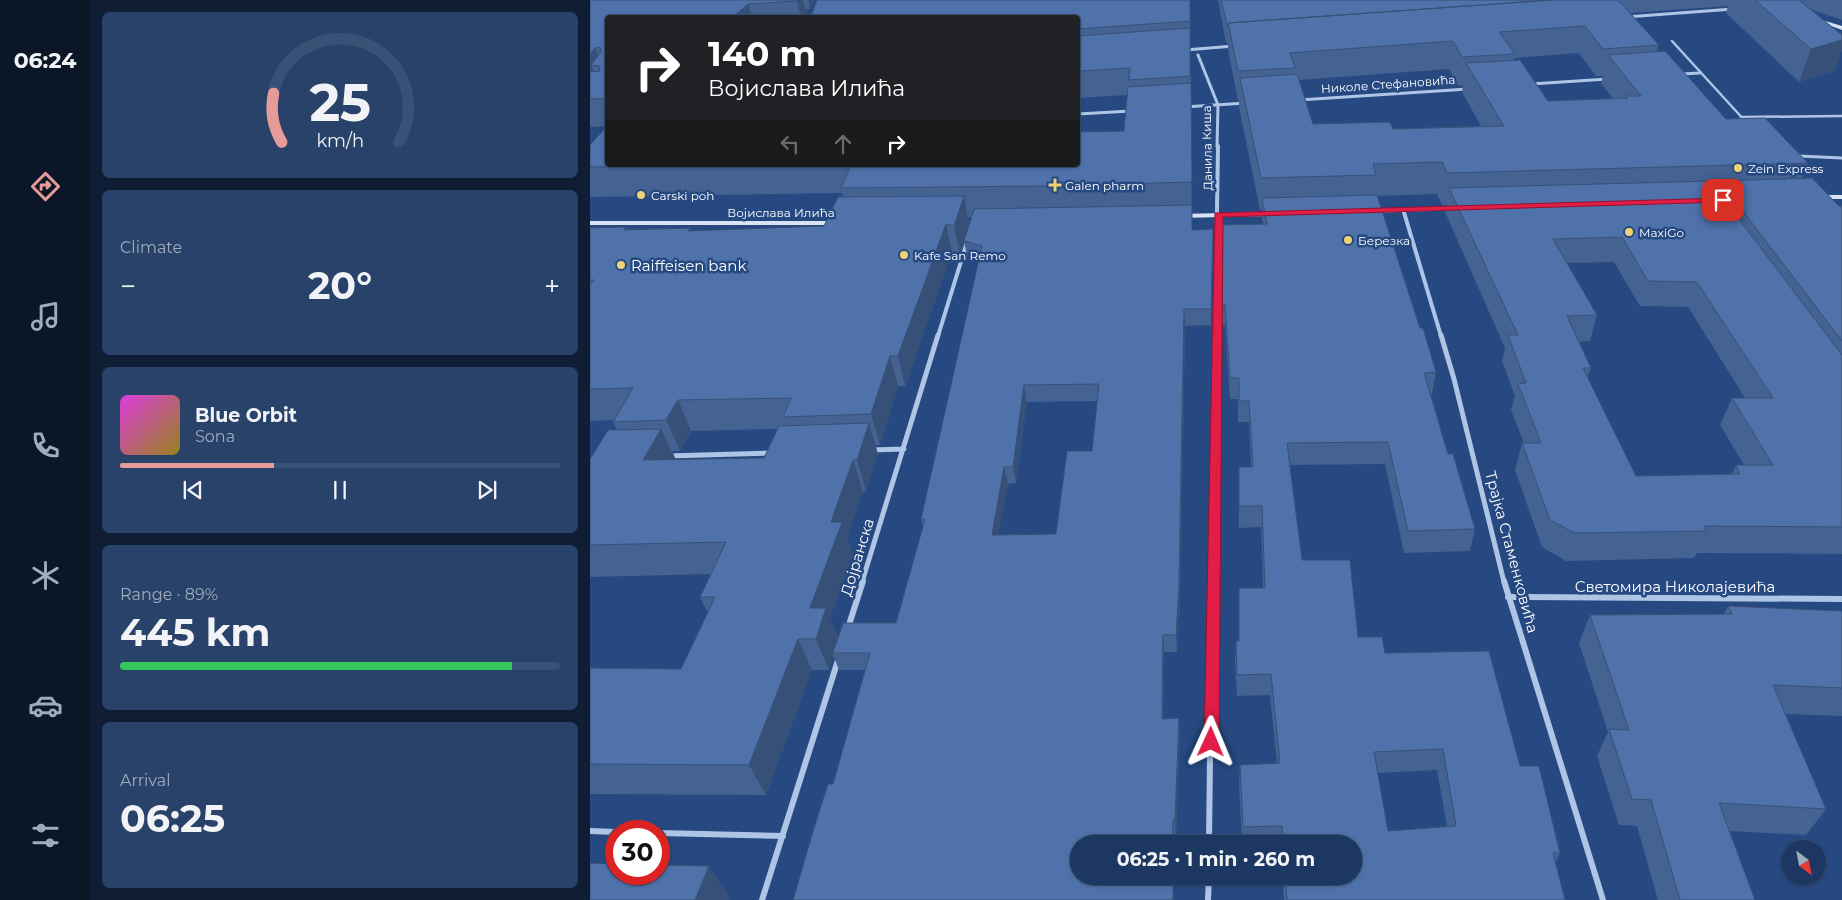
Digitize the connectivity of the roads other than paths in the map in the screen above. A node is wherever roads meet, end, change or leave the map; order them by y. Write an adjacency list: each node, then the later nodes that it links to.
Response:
1 (1735, 9): 3 (street)
2 (1806, 15): 4 (main road)
3 (1618, 17)
4 (1842, 28)
5 (1672, 40): 9 (lane)
6 (1240, 46): 7 (street)
7 (1178, 50)
8 (1198, 55): 16 (street, Данила Киша)
9 (1700, 73): 10 (street); 21 (lane)
10 (1671, 75)
11 (1612, 79): 12 (street)
12 (1526, 85)
13 (1471, 88): 14 (street, Николе Стефановића)
14 (1296, 100)
15 (1247, 103): 16 (street)
16 (1218, 105): 17 (street); 31 (street, Данила Киша)
17 (1181, 108)
18 (1134, 111): 19 (street)
19 (1080, 114)
20 (1842, 116): 21 (lane)
21 (1741, 117): 22 (lane)
22 (1747, 124)
23 (1794, 155): 24 (lane)
24 (1842, 158)
25 (1842, 197): 26 (main road)
26 (1807, 198)
27 (1472, 207): 28 (main road)
28 (1403, 209): 29 (main road); 40 (street, Трајка Стаменковића)
29 (1364, 211)
30 (1285, 213): 31 (main road)
31 (1218, 215): 32 (main road); 47 (street, Данила Киша)
32 (1170, 216)
33 (851, 222): 34 (main road, Војислава Илића)
34 (590, 223)
35 (971, 231): 36 (street, Дојранска)
36 (904, 449): 37 (street); 42 (street, Дојранска)
37 (860, 451)
38 (780, 453): 39 (street)
39 (660, 456)
40 (1508, 597): 41 (street, Светомира Николајевића); 52 (street, Трајка Стаменковића)
41 (1842, 599)
42 (845, 638)
43 (842, 648): 48 (street)
44 (590, 831): 45 (street)
45 (605, 832)
46 (670, 833): 48 (street)
47 (1209, 835)
48 (783, 836): 50 (street)
49 (1209, 885): 51 (street)
50 (762, 900)
51 (1208, 900)
52 (1603, 900)

